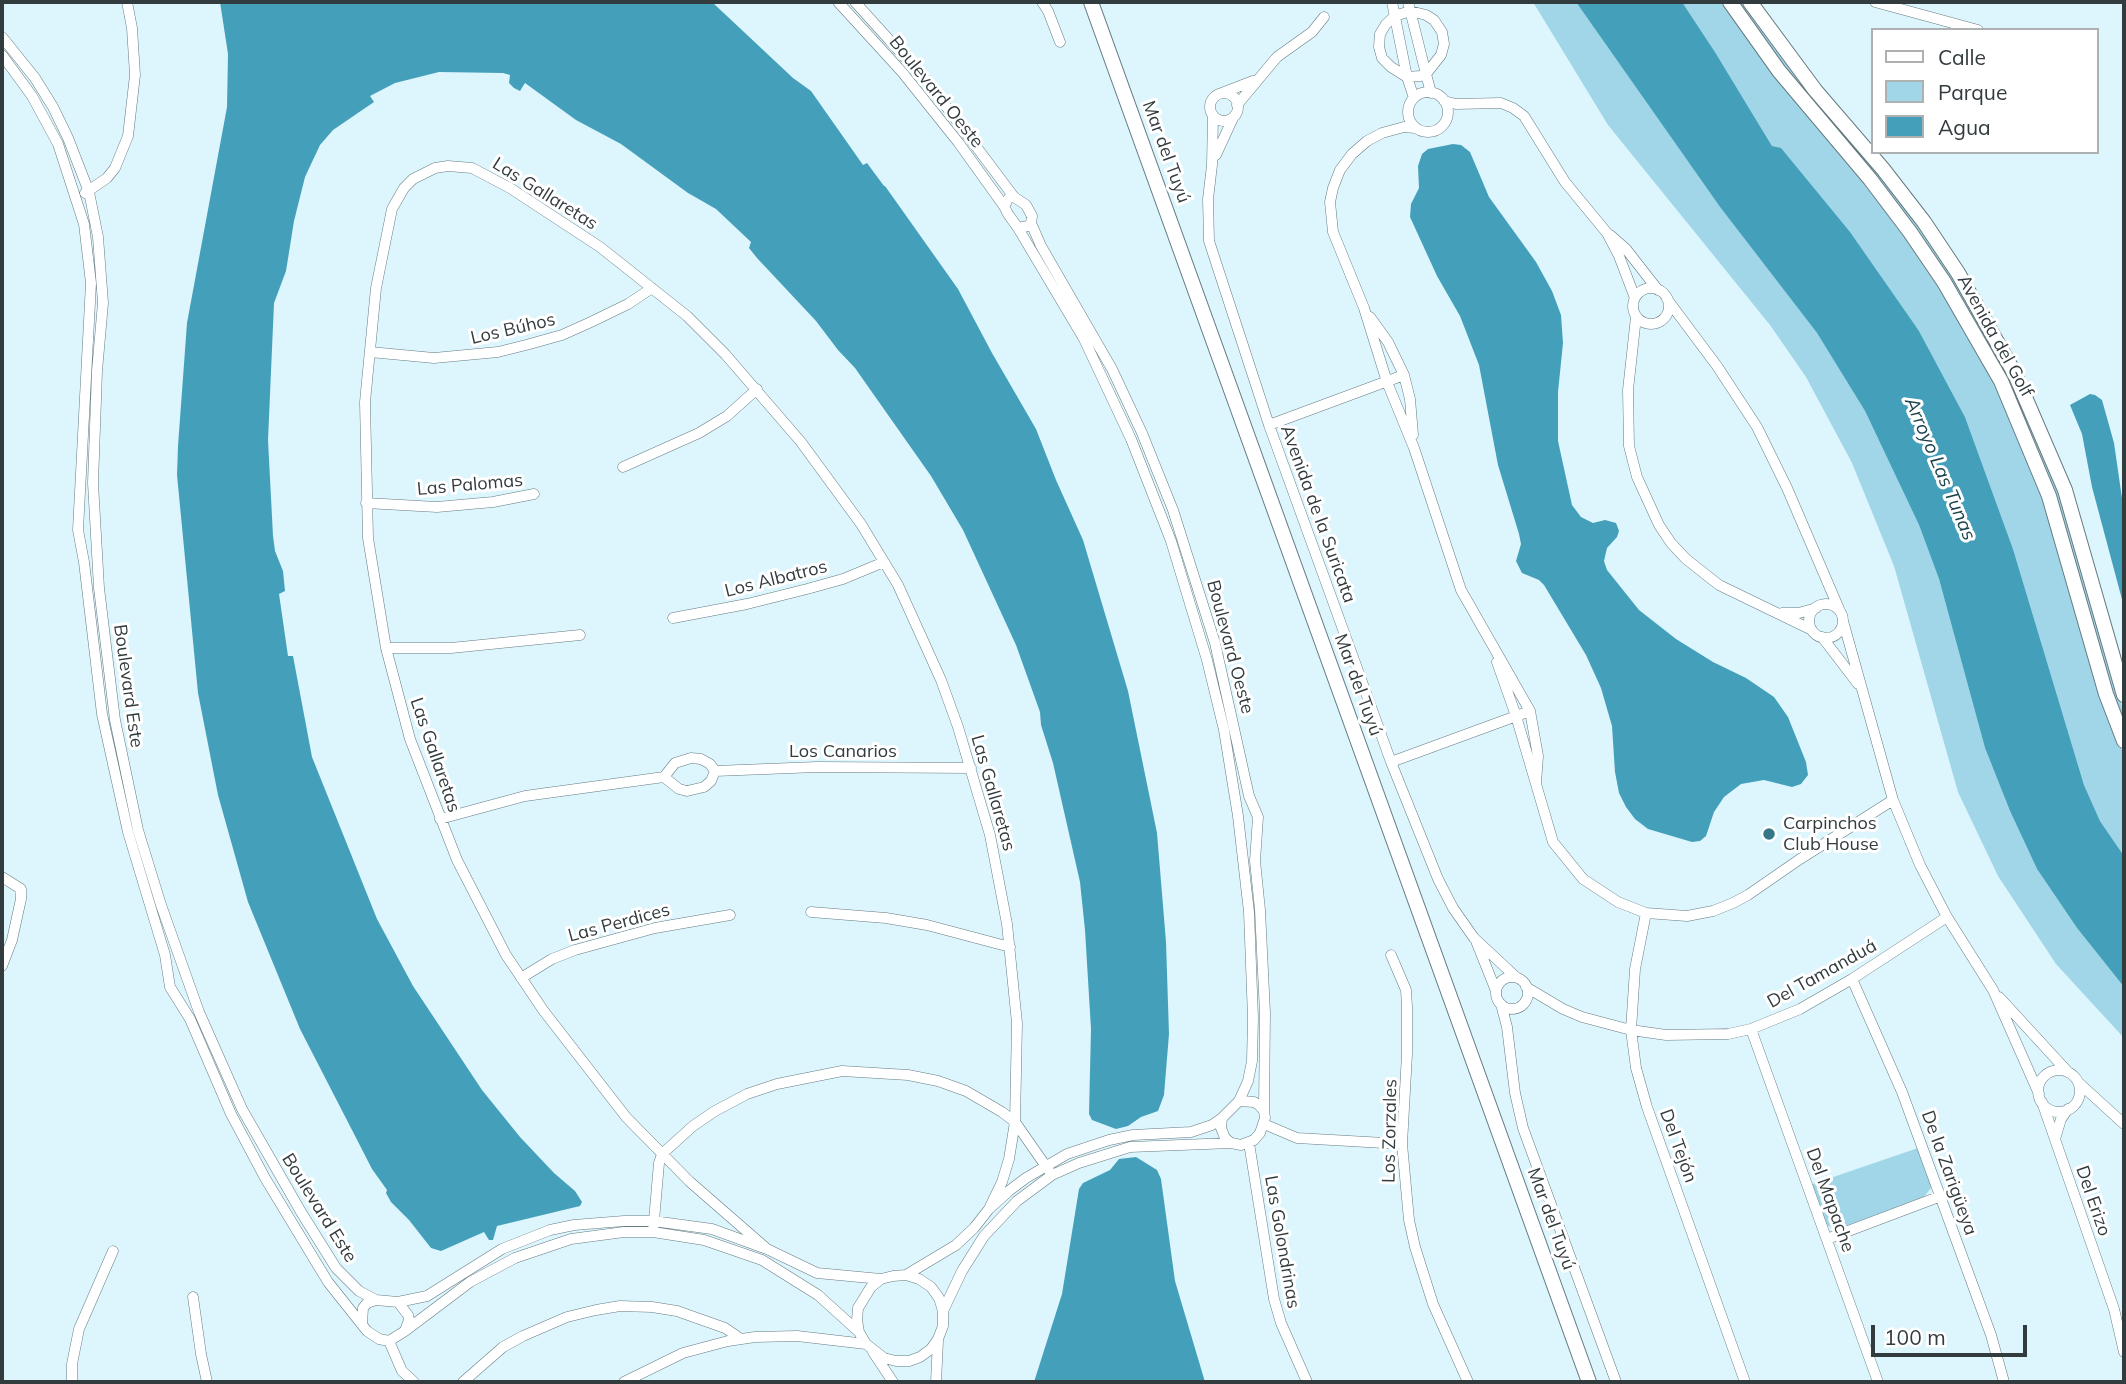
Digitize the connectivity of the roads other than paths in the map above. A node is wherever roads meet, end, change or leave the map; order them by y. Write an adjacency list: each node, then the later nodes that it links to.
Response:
1 (127, 2): 37 (street)
2 (840, 2): 33 (street, Boulevard Oeste)
3 (855, 2): 32 (street, Boulevard Oeste)
4 (1042, 2): 15 (street)
5 (1091, 2): 187 (street, Mar del Tuyú)
6 (1392, 2): 11 (street)
7 (1730, 2): 93 (street, Avenida del Golf)
8 (1750, 2): 35 (street, Avenida del Golf)
9 (1875, 2): 13 (street)
10 (1409, 6): 11 (street); 17 (street); 17 (street)
11 (1395, 16): 18 (street); 18 (street)
12 (1324, 17): 19 (street, Avenida de la Suricata)
13 (1971, 28)
14 (2, 37): 37 (street, Boulevard Este)
15 (1060, 41)
16 (2, 55): 38 (street, Boulevard Este)
17 (1426, 74): 18 (street); 21 (street)
18 (1407, 77): 22 (street)
19 (1257, 79): 20 (street, Avenida de la Suricata); 25 (street, Avenida de la Suricata)
20 (1222, 93): 25 (street); 27 (street, Avenida de la Suricata)
21 (1432, 93): 22 (street); 23 (street)
22 (1414, 98): 26 (street)
23 (1444, 101): 24 (street); 29 (street)
24 (1472, 104): 29 (street); 43 (street)
25 (1237, 105): 28 (street, Avenida de la Suricata)
26 (1408, 110): 30 (street); 31 (street)
27 (1213, 116): 28 (street); 36 (street, Avenida de la Suricata)
28 (1233, 118): 36 (street, Avenida de la Suricata)
29 (1447, 118): 30 (street)
30 (1415, 128): 31 (street)
31 (1395, 129): 50 (street)
32 (968, 136): 33 (street); 39 (street, Boulevard Oeste)
33 (958, 142): 40 (street, Boulevard Oeste)
34 (1870, 154): 89 (street, Avenida del Golf)
35 (1870, 154)
36 (1212, 165): 61 (street, Avenida de la Suricata)
37 (89, 192): 38 (street); 57 (street, Boulevard Este)
38 (76, 195): 57 (street, Boulevard Este)
39 (1014, 197): 40 (street); 41 (street)
40 (1004, 206): 42 (street)
41 (1031, 223): 42 (street); 46 (street, Boulevard Oeste)
42 (1018, 228): 47 (street, Boulevard Oeste)
43 (1606, 233): 45 (street); 48 (street)
44 (652, 288): 56 (street, Los Búhos); 56 (street, Las Gallaretas); 60 (street, Las Gallaretas)
45 (1658, 290): 48 (street); 49 (street)
46 (1071, 294): 47 (street); 62 (street, Boulevard Oeste)
47 (1060, 298): 63 (street, Boulevard Oeste)
48 (1635, 298): 51 (street)
49 (1667, 299): 52 (street); 54 (street)
50 (1364, 308): 58 (street); 59 (street)
51 (1636, 317): 53 (street); 55 (street)
52 (1665, 318): 53 (street); 54 (street)
53 (1653, 324): 55 (street)
54 (1688, 326): 75 (street)
55 (1634, 344): 78 (street)
56 (370, 352): 67 (street, Las Gallaretas)
57 (91, 371): 68 (street, Boulevard Este); 69 (street, Boulevard Este)
58 (1404, 374): 59 (street); 64 (street)
59 (1387, 382): 61 (street); 64 (street)
60 (757, 388): 65 (street); 72 (street, Las Gallaretas)
61 (1269, 425): 94 (street, Avenida de la Suricata)
62 (1142, 433): 63 (street); 73 (street, Boulevard Oeste)
63 (1131, 439): 74 (street, Boulevard Oeste)
64 (1413, 448): 84 (street)
65 (623, 467)
66 (534, 494): 67 (street, Las Palomas)
67 (366, 503): 85 (street, Las Gallaretas)
68 (79, 509): 69 (street); 71 (street, Boulevard Este)
69 (94, 510): 70 (street, Boulevard Este)
70 (96, 536): 71 (street); 86 (street, Boulevard Este)
71 (79, 538): 87 (street, Boulevard Este)
72 (884, 562): 79 (street, Los Albatros); 95 (street, Las Gallaretas)
73 (1195, 575): 74 (street); 92 (street, Boulevard Oeste)
74 (1183, 578): 92 (street, Boulevard Oeste)
75 (1829, 589): 76 (street); 77 (street)
76 (1819, 606): 77 (street); 78 (street); 81 (street)
77 (1839, 610): 80 (street)
78 (1782, 614): 81 (street)
79 (673, 618)
80 (1843, 621): 83 (street); 88 (street)
81 (1812, 630): 83 (street)
82 (580, 635): 85 (street)
83 (1822, 637): 88 (street)
84 (1491, 645): 90 (street); 91 (street)
85 (386, 648): 102 (street, Las Gallaretas)
86 (110, 686): 87 (street); 103 (street, Boulevard Este)
87 (98, 687): 103 (street, Boulevard Este)
88 (1862, 690): 99 (street)
89 (2124, 692)
90 (1530, 711): 91 (street); 98 (street)
91 (1516, 716): 94 (street); 98 (street)
92 (1229, 729): 100 (street, Boulevard Oeste); 101 (street, Boulevard Oeste)
93 (2124, 741)
94 (1391, 762): 111 (street, Avenida de la Suricata)
95 (971, 768): 96 (street, Los Canarios); 112 (street, Las Gallaretas)
96 (715, 771): 97 (street, Los Canarios); 97 (street)
97 (664, 777): 102 (street, Los Canarios)
98 (1536, 783): 108 (street)
99 (1893, 800): 108 (street); 110 (street)
100 (1254, 808): 101 (street); 105 (street, Boulevard Oeste)
101 (1238, 816): 104 (street, Boulevard Oeste)
102 (440, 819): 117 (street, Las Gallaretas)
103 (133, 831): 115 (street, Boulevard Este); 116 (street, Boulevard Este)
104 (1240, 831): 105 (street); 121 (street, Boulevard Oeste)
105 (1257, 833): 119 (street, Boulevard Oeste)
106 (2, 877): 114 (street)
107 (811, 912): 112 (street)
108 (1646, 913): 132 (street, Del Tejón)
109 (730, 915): 117 (street, Las Perdices)
110 (1947, 916): 120 (street, Del Tamanduá); 123 (street)
111 (1474, 938): 118 (street, Avenida de la Suricata); 124 (street, Avenida de la Suricata)
112 (1010, 947): 144 (street, Las Gallaretas)
113 (1391, 955): 150 (street, Los Zorzales)
114 (2, 965)
115 (185, 972): 116 (street); 125 (street, Boulevard Este)
116 (168, 974): 128 (street, Boulevard Este)
117 (521, 978): 151 (street, Las Gallaretas)
118 (1517, 978): 122 (street, Avenida de la Suricata); 124 (street)
119 (1264, 979): 121 (street); 141 (street, Boulevard Oeste)
120 (1852, 979): 133 (street, Del Tamanduá); 153 (street, De la Zarigüeya)
121 (1252, 980): 137 (street, Boulevard Oeste)
122 (1526, 987): 126 (street, Avenida de la Suricata); 127 (street)
123 (1993, 990): 134 (street); 136 (street, Del Erizo)
124 (1496, 991): 129 (street, Avenida de la Suricata)
125 (192, 992): 128 (street); 140 (street, Boulevard Este)
126 (1543, 997): 127 (street); 132 (street, Del Tamanduá)
127 (1525, 1001): 130 (street)
128 (179, 1002): 142 (street, Boulevard Este)
129 (1500, 1004): 130 (street); 131 (street, Avenida de la Suricata)
130 (1513, 1008): 131 (street, Avenida de la Suricata)
131 (1507, 1027): 188 (street, Avenida de la Suricata)
132 (1631, 1030): 133 (street, Del Tamanduá); 189 (street, Del Tejón)
133 (1751, 1030): 159 (street, Del Mapache)
134 (2067, 1071): 135 (street); 136 (street)
135 (2079, 1083): 138 (street); 139 (street)
136 (2040, 1098): 138 (street); 147 (street, Del Erizo)
137 (1240, 1101): 141 (street); 143 (street)
138 (2072, 1106): 139 (street); 147 (street)
139 (2103, 1107): 146 (street)
140 (242, 1109): 142 (street); 155 (street, Boulevard Este)
141 (1264, 1111): 145 (street)
142 (231, 1114): 156 (street, Boulevard Este)
143 (1222, 1118): 148 (street); 152 (street)
144 (1015, 1122): 151 (street); 152 (street); 154 (street, Las Gallaretas)
145 (1264, 1124): 149 (street); 150 (street)
146 (2124, 1124)
147 (2055, 1140): 175 (street, Del Erizo)
148 (1231, 1143): 149 (street); 152 (street)
149 (1249, 1143): 185 (street, Las Golondrinas)
150 (1402, 1144): 186 (street, Los Zorzales)
151 (662, 1154): 157 (street); 160 (street, Las Gallaretas)
152 (1049, 1170): 154 (street); 167 (street)
153 (1941, 1196): 159 (street); 191 (street, De la Zarigüeya)
154 (989, 1209): 162 (street)
155 (300, 1212): 156 (street); 165 (street, Boulevard Este)
156 (288, 1219): 168 (street, Boulevard Este)
157 (653, 1221): 158 (street); 160 (street); 166 (street)
158 (653, 1232): 169 (street); 170 (street)
159 (1828, 1239): 190 (street, Del Mapache)
160 (767, 1249): 163 (street)
161 (113, 1251): 177 (street)
162 (906, 1275): 163 (street); 167 (street)
163 (881, 1279): 170 (street)
164 (193, 1297): 178 (street)
165 (376, 1300): 166 (street); 168 (street)
166 (398, 1302): 169 (street)
167 (943, 1311): 172 (street)
168 (362, 1324): 173 (street)
169 (405, 1331): 173 (street)
170 (859, 1332): 174 (street)
171 (741, 1339): 174 (street); 181 (street); 182 (street)
172 (938, 1339): 174 (street); 184 (street)
173 (389, 1341): 176 (street)
174 (869, 1348): 183 (street)
175 (2124, 1352)
176 (402, 1371): 179 (street); 180 (street)
177 (72, 1382)
178 (207, 1382)
179 (402, 1382)
180 (414, 1382)
181 (463, 1382)
182 (624, 1382)
183 (893, 1382)
184 (936, 1382)
185 (1307, 1382)
186 (1468, 1382)
187 (1589, 1382)
188 (1616, 1382)
189 (1745, 1382)
190 (1878, 1382)
191 (2004, 1382)

